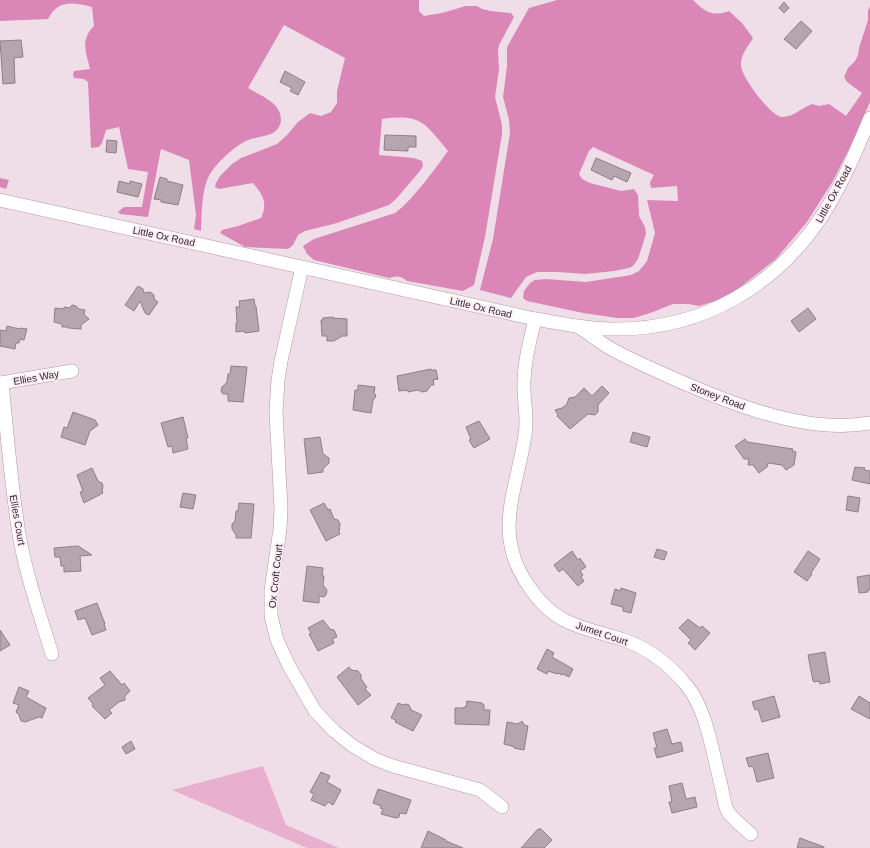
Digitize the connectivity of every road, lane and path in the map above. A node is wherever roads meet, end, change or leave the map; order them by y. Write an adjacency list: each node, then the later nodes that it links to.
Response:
1 (870, 118): 5 (street, Little Ox Road)
2 (0, 200): 3 (street, Little Ox Road)
3 (302, 267): 4 (street, Little Ox Road); 10 (street, Ox Croft Court)
4 (535, 319): 5 (street, Little Ox Road); 11 (street, Jumet Court)
5 (579, 327): 8 (street, Stoney Road)
6 (72, 371): 7 (street, Ellies Way)
7 (1, 383): 9 (street, Ellies Court)
8 (870, 423)
9 (52, 654)
10 (502, 807)
11 (751, 834)

